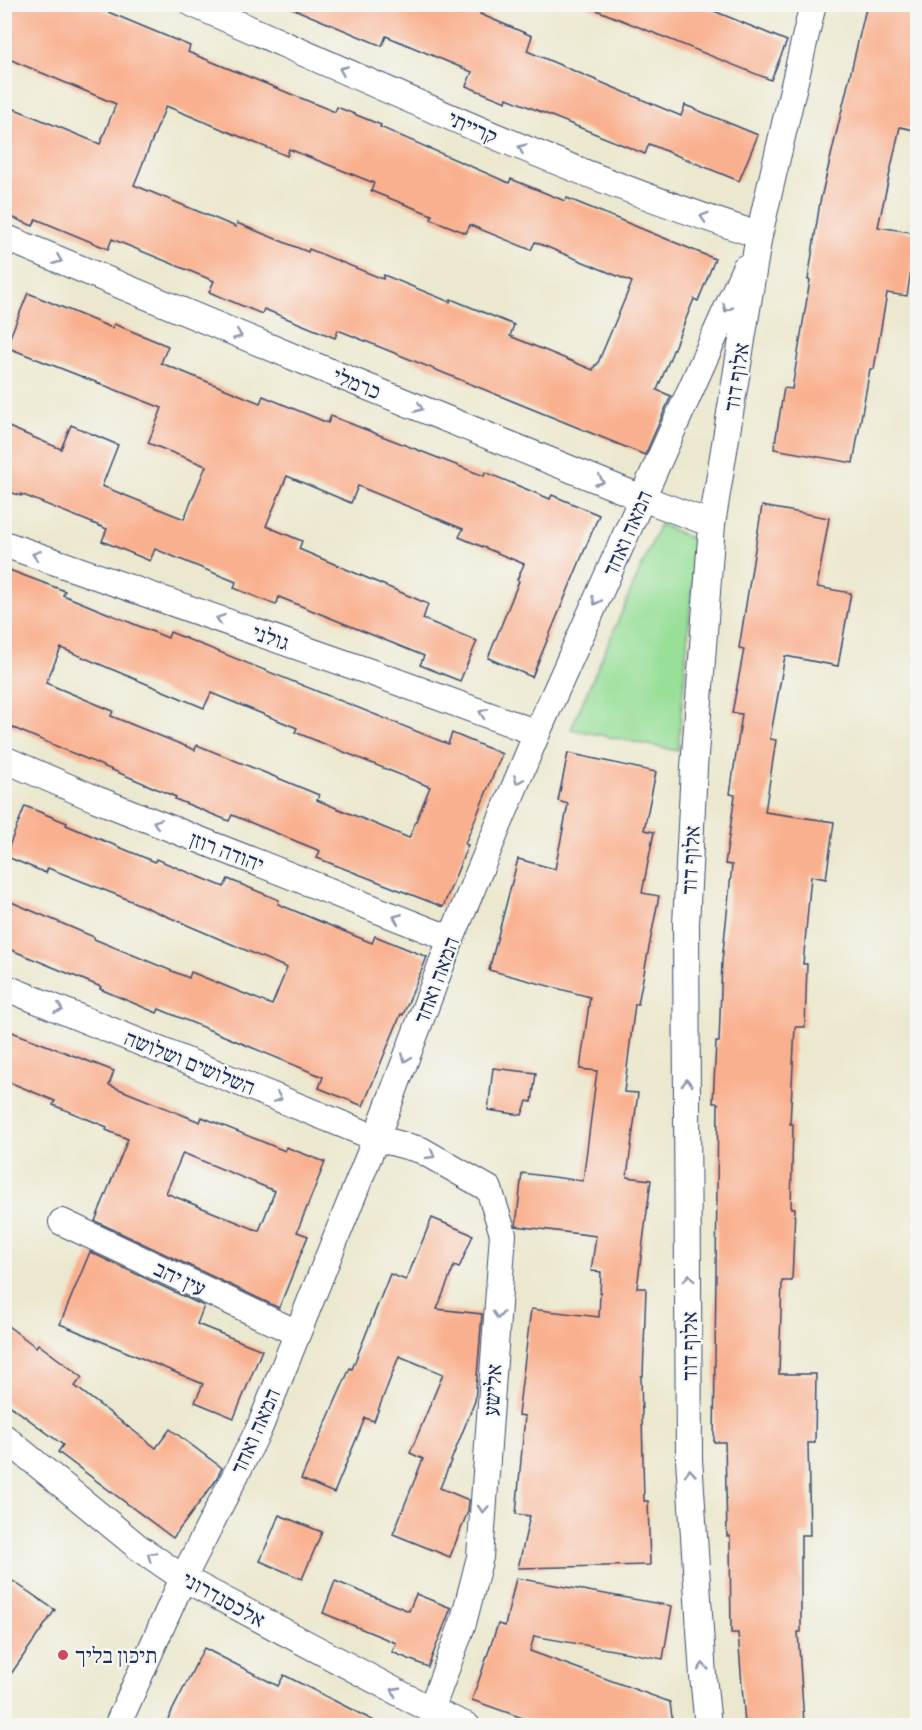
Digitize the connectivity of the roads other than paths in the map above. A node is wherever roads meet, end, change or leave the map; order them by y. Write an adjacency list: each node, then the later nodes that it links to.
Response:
1 (193, 4): 3 (street, קרייתי, one-way to 1)
2 (813, 4): 3 (street, אלוף דוד)
3 (759, 235): 5 (street, המאה ואחד, one-way to 5); 6 (street, אלוף דוד)
4 (4, 237): 5 (street, כרמלי, one-way to 5)
5 (642, 498): 6 (street, כרמלי); 8 (street, המאה ואחד, one-way to 8)
6 (712, 524): 20 (street, אלוף דוד, one-way to 6)
7 (4, 544): 8 (street, גולני, one-way to 7)
8 (537, 733): 10 (street, המאה ואחד, one-way to 10)
9 (4, 759): 10 (street, יהודה רוזן, one-way to 9)
10 (451, 939): 12 (street, המאה ואחד, one-way to 12)
11 (4, 987): 12 (street, השלושים ושלושה, one-way to 12)
12 (376, 1137): 14 (street, המאה ואחד); 17 (street, אלישע, one-way to 17)
13 (62, 1222): 14 (street, עין יהב)
14 (297, 1333): 16 (street, המאה ואחד)
15 (4, 1437): 16 (street, אלכסנדרוני, one-way to 15)
16 (183, 1578): 17 (street, אלכסנדרוני, one-way to 16); 18 (street, המאה ואחד)
17 (430, 1710): 19 (street, אלכסנדרוני)
18 (117, 1725)
19 (467, 1725)
20 (708, 1725)

